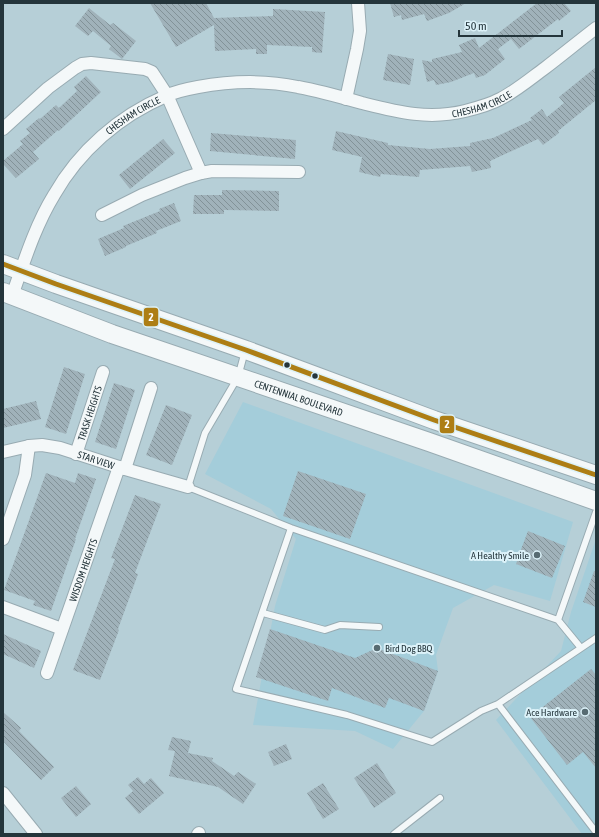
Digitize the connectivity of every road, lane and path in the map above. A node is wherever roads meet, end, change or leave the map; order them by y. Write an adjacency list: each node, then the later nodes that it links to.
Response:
1 (358, 3): 4 (street)
2 (596, 28): 4 (street, CHESHAM CIRCLE)
3 (167, 95): 4 (street, CHESHAM CIRCLE); 5 (street); 6 (street); 10 (street, CHESHAM CIRCLE)
4 (346, 99)
5 (3, 129)
6 (200, 172): 7 (street); 8 (street)
7 (299, 172)
8 (102, 215)
9 (3, 264): 10 (main road)
10 (21, 271): 11 (street, CHESHAM CIRCLE); 12 (main road)
11 (12, 296): 14 (main road, CENTENNIAL BOULEVARD)
12 (246, 350): 14 (lane); 20 (main road)
13 (103, 372): 18 (street, TRASK HEIGHTS)
14 (238, 377): 21 (lane); 22 (main road, CENTENNIAL BOULEVARD)
15 (151, 388): 19 (street, WISDOM HEIGHTS)
16 (29, 446): 17 (street, STAR VIEW); 18 (street, STAR VIEW); 25 (street)
17 (3, 452)
18 (76, 454): 19 (street, STAR VIEW)
19 (122, 468): 21 (street, STAR VIEW); 30 (street, WISDOM HEIGHTS)
20 (596, 475)
21 (188, 487): 24 (lane)
22 (596, 501)
23 (596, 512): 28 (lane)
24 (291, 528): 27 (lane); 28 (lane)
25 (3, 539)
26 (3, 607): 30 (street)
27 (262, 613): 29 (lane); 34 (lane)
28 (558, 620): 32 (lane)
29 (379, 627)
30 (62, 629): 33 (street, WISDOM HEIGHTS)
31 (596, 638): 32 (lane)
32 (581, 648): 34 (lane)
33 (47, 673)
34 (498, 704): 37 (lane)
35 (3, 793): 38 (street)
36 (440, 798): 39 (lane)
37 (596, 832)
38 (36, 834)
39 (394, 834)

